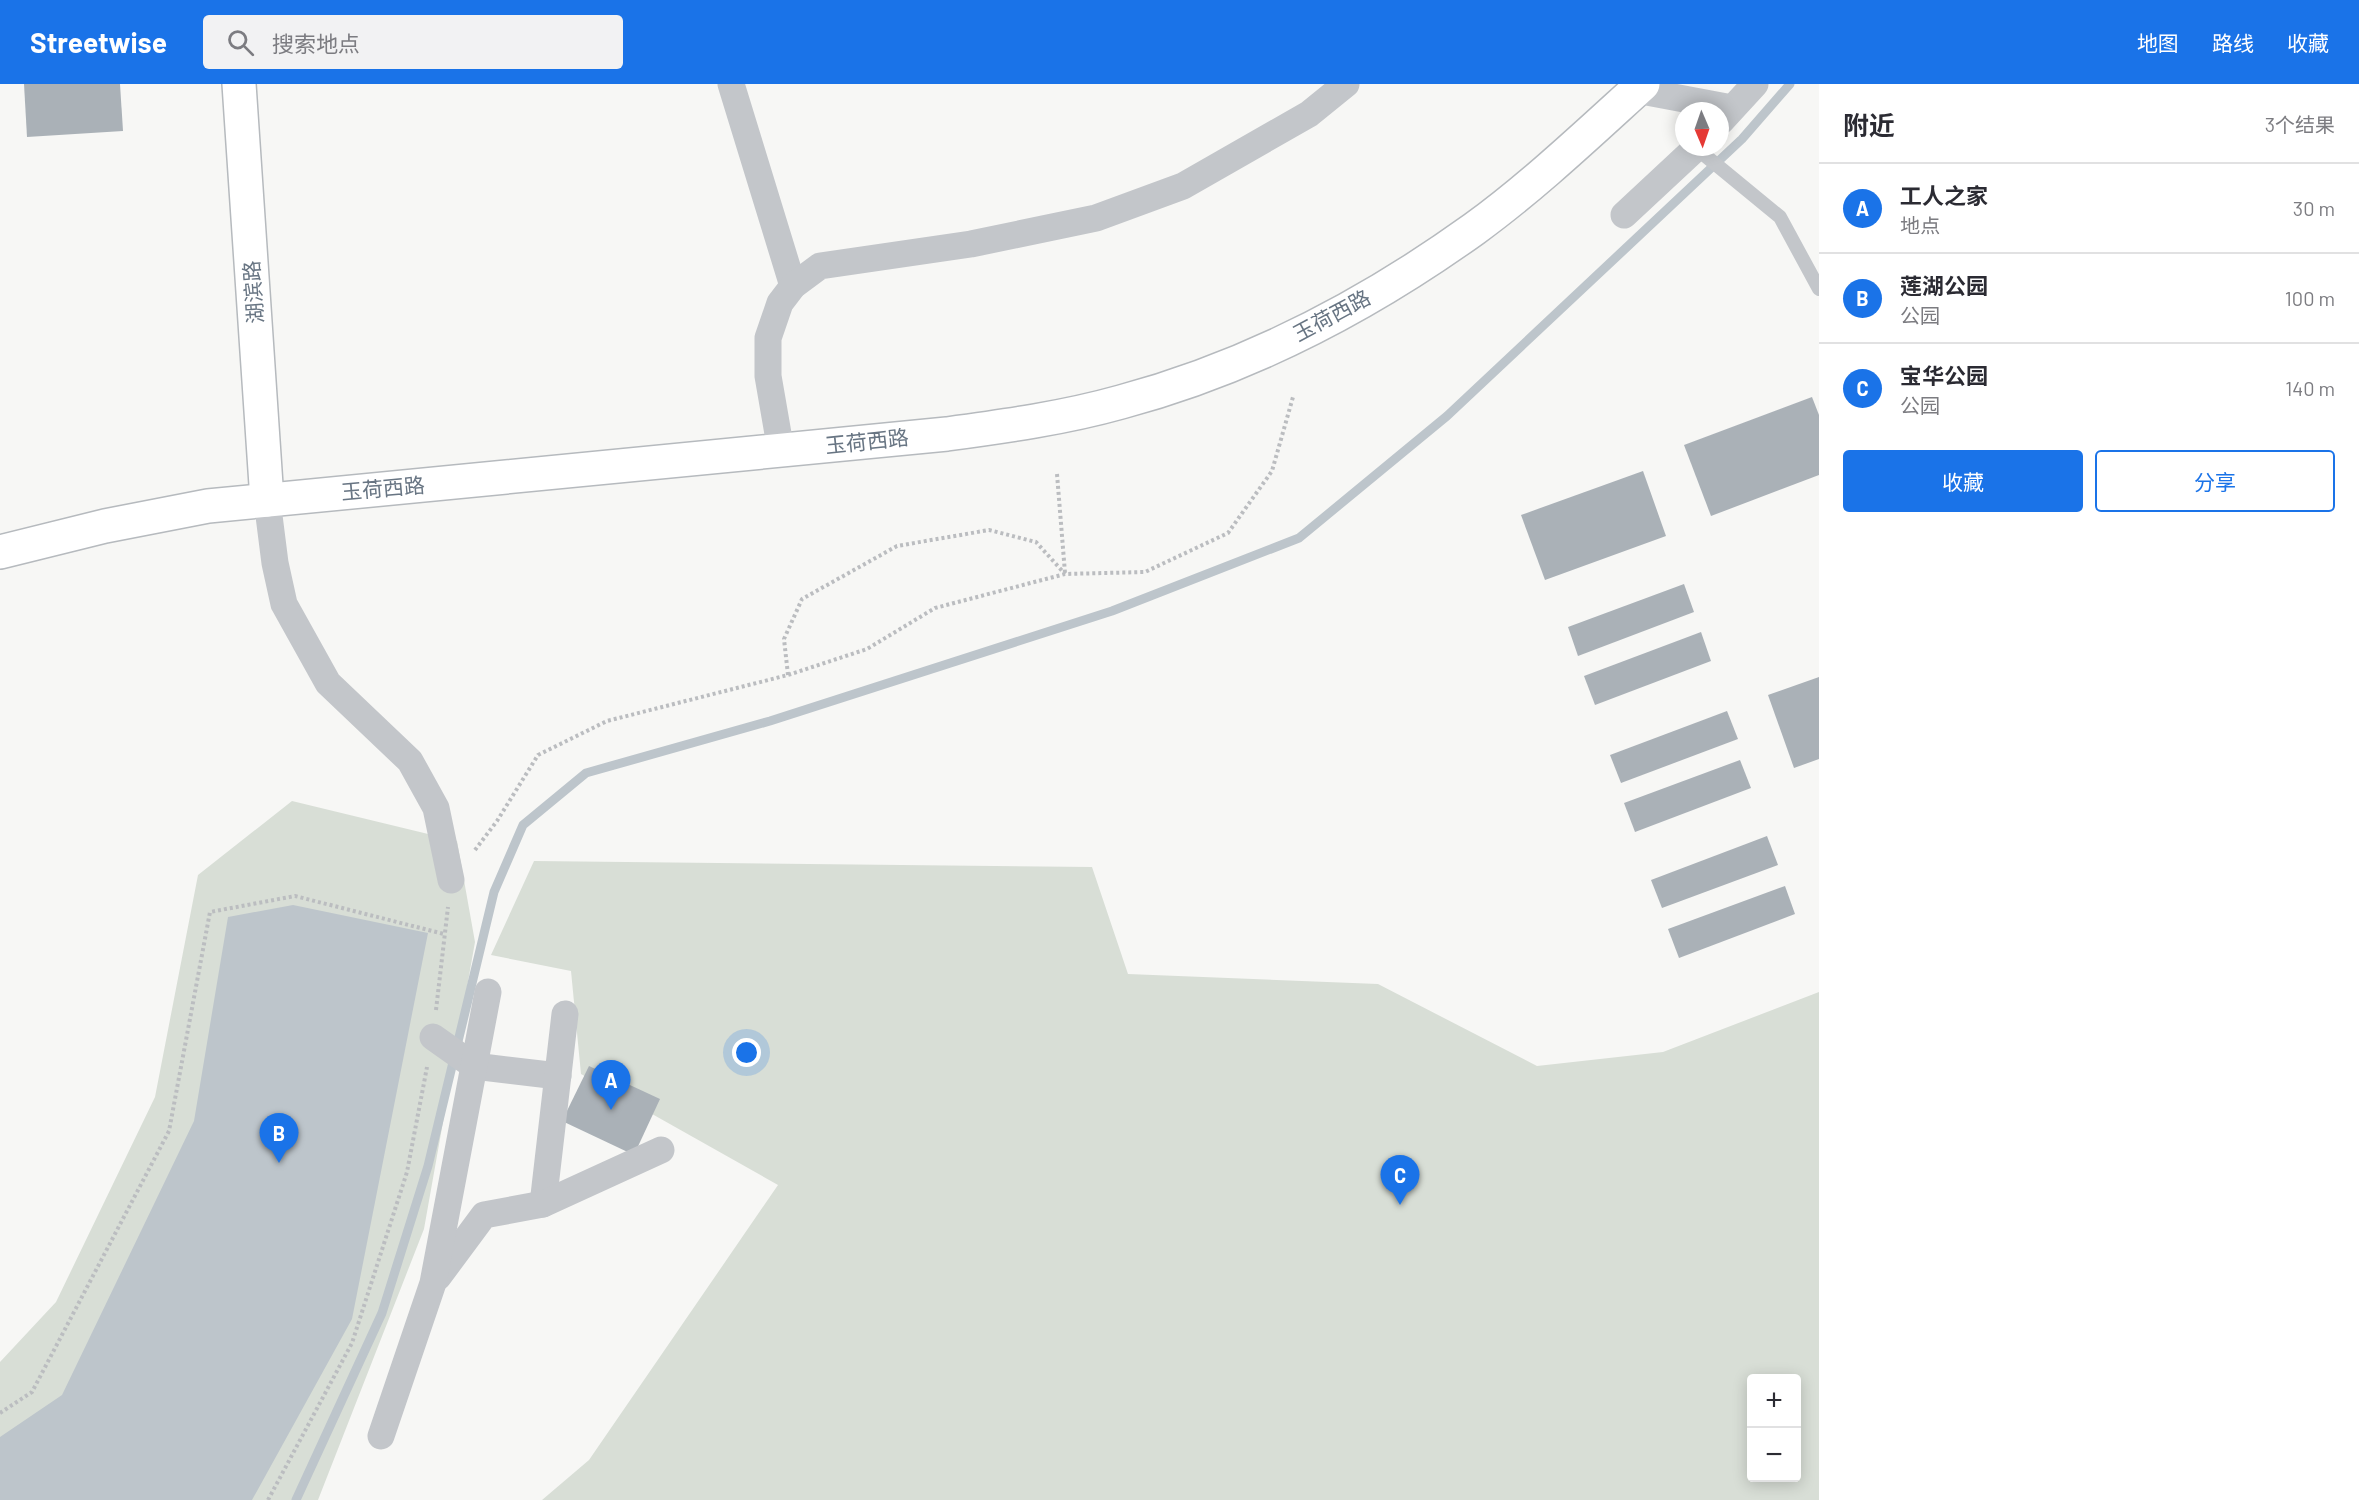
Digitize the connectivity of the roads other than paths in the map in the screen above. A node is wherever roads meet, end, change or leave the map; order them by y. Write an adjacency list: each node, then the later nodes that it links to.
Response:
1 (239, 84): 14 (main road, 湖滨路)
2 (731, 84): 11 (street)
3 (1346, 84): 11 (street)
4 (1755, 84): 7 (street)
5 (1639, 87): 6 (street); 13 (main road, 玉荷西路)
6 (1686, 102)
7 (1729, 112)
8 (1687, 156): 10 (street)
9 (1706, 156): 12 (lane)
10 (1624, 215)
11 (793, 286): 13 (street)
12 (1819, 289)
13 (781, 451): 14 (main road, 玉荷西路)
14 (267, 500): 15 (main road, 玉荷西路); 16 (street)
15 (0, 552)
16 (451, 880)
17 (488, 992): 20 (street)
18 (565, 1014): 21 (street)
19 (433, 1037): 20 (street)
20 (474, 1066): 21 (street); 24 (street)
21 (558, 1076): 23 (street)
22 (661, 1150): 23 (street)
23 (543, 1204): 24 (street)
24 (434, 1283): 25 (street)
25 (381, 1436)

